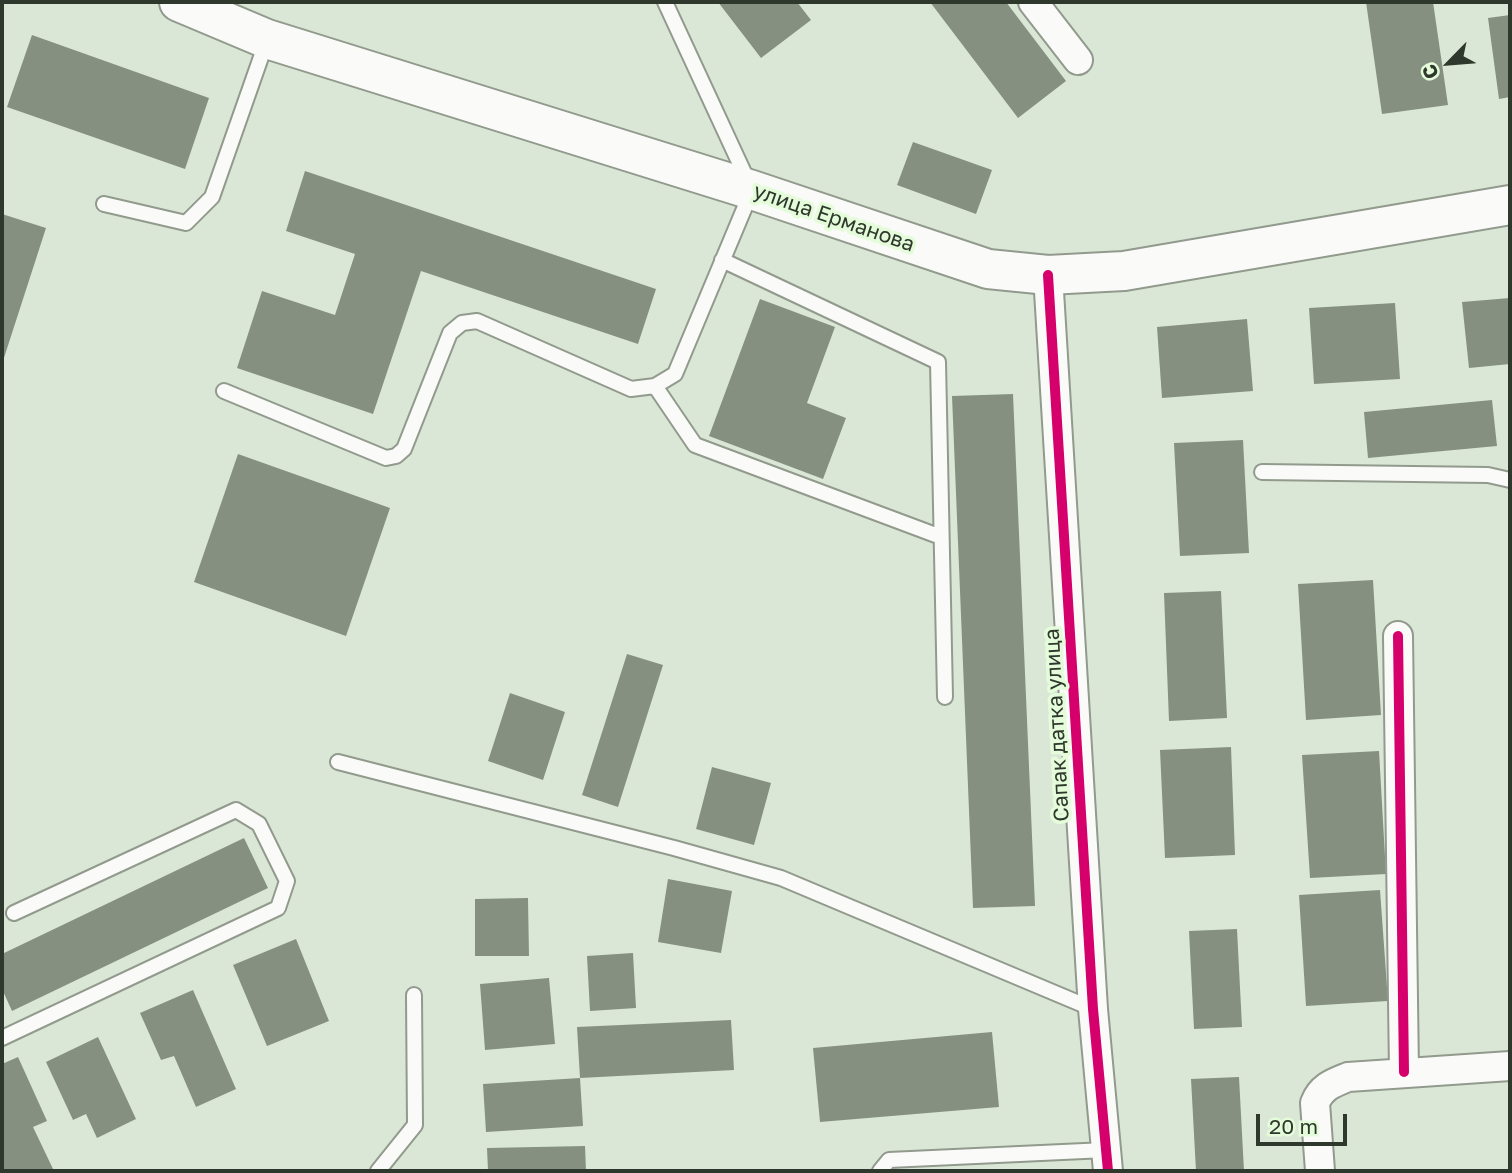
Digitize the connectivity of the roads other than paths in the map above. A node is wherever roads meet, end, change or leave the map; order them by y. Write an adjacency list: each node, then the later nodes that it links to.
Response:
1 (179, 2): 4 (main road, улица Ерманова)
2 (665, 2): 6 (lane)
3 (1033, 2): 5 (street)
4 (267, 39): 6 (main road, улица Ерманова); 7 (lane)
5 (1078, 60)
6 (752, 190): 9 (lane); 10 (main road, улица Ерманова)
7 (104, 204)
8 (1510, 205): 10 (main road, улица Ерманова)
9 (723, 260): 11 (lane); 15 (lane)
10 (1048, 275): 21 (street, Сапак датка улица)
11 (655, 386): 12 (lane); 15 (lane)
12 (224, 391)
13 (1262, 472): 14 (lane)
14 (1510, 480)
15 (941, 537): 17 (lane)
16 (1398, 636): 24 (street)
17 (945, 697)
18 (338, 762): 21 (lane)
19 (14, 913): 22 (lane)
20 (414, 995): 26 (lane)
21 (1093, 1009): 25 (street, Сапак датка улица)
22 (2, 1038)
23 (1510, 1066): 24 (street)
24 (1404, 1072): 28 (street)
25 (1107, 1161): 27 (lane)
26 (377, 1171)
27 (880, 1171)
28 (1320, 1171)

